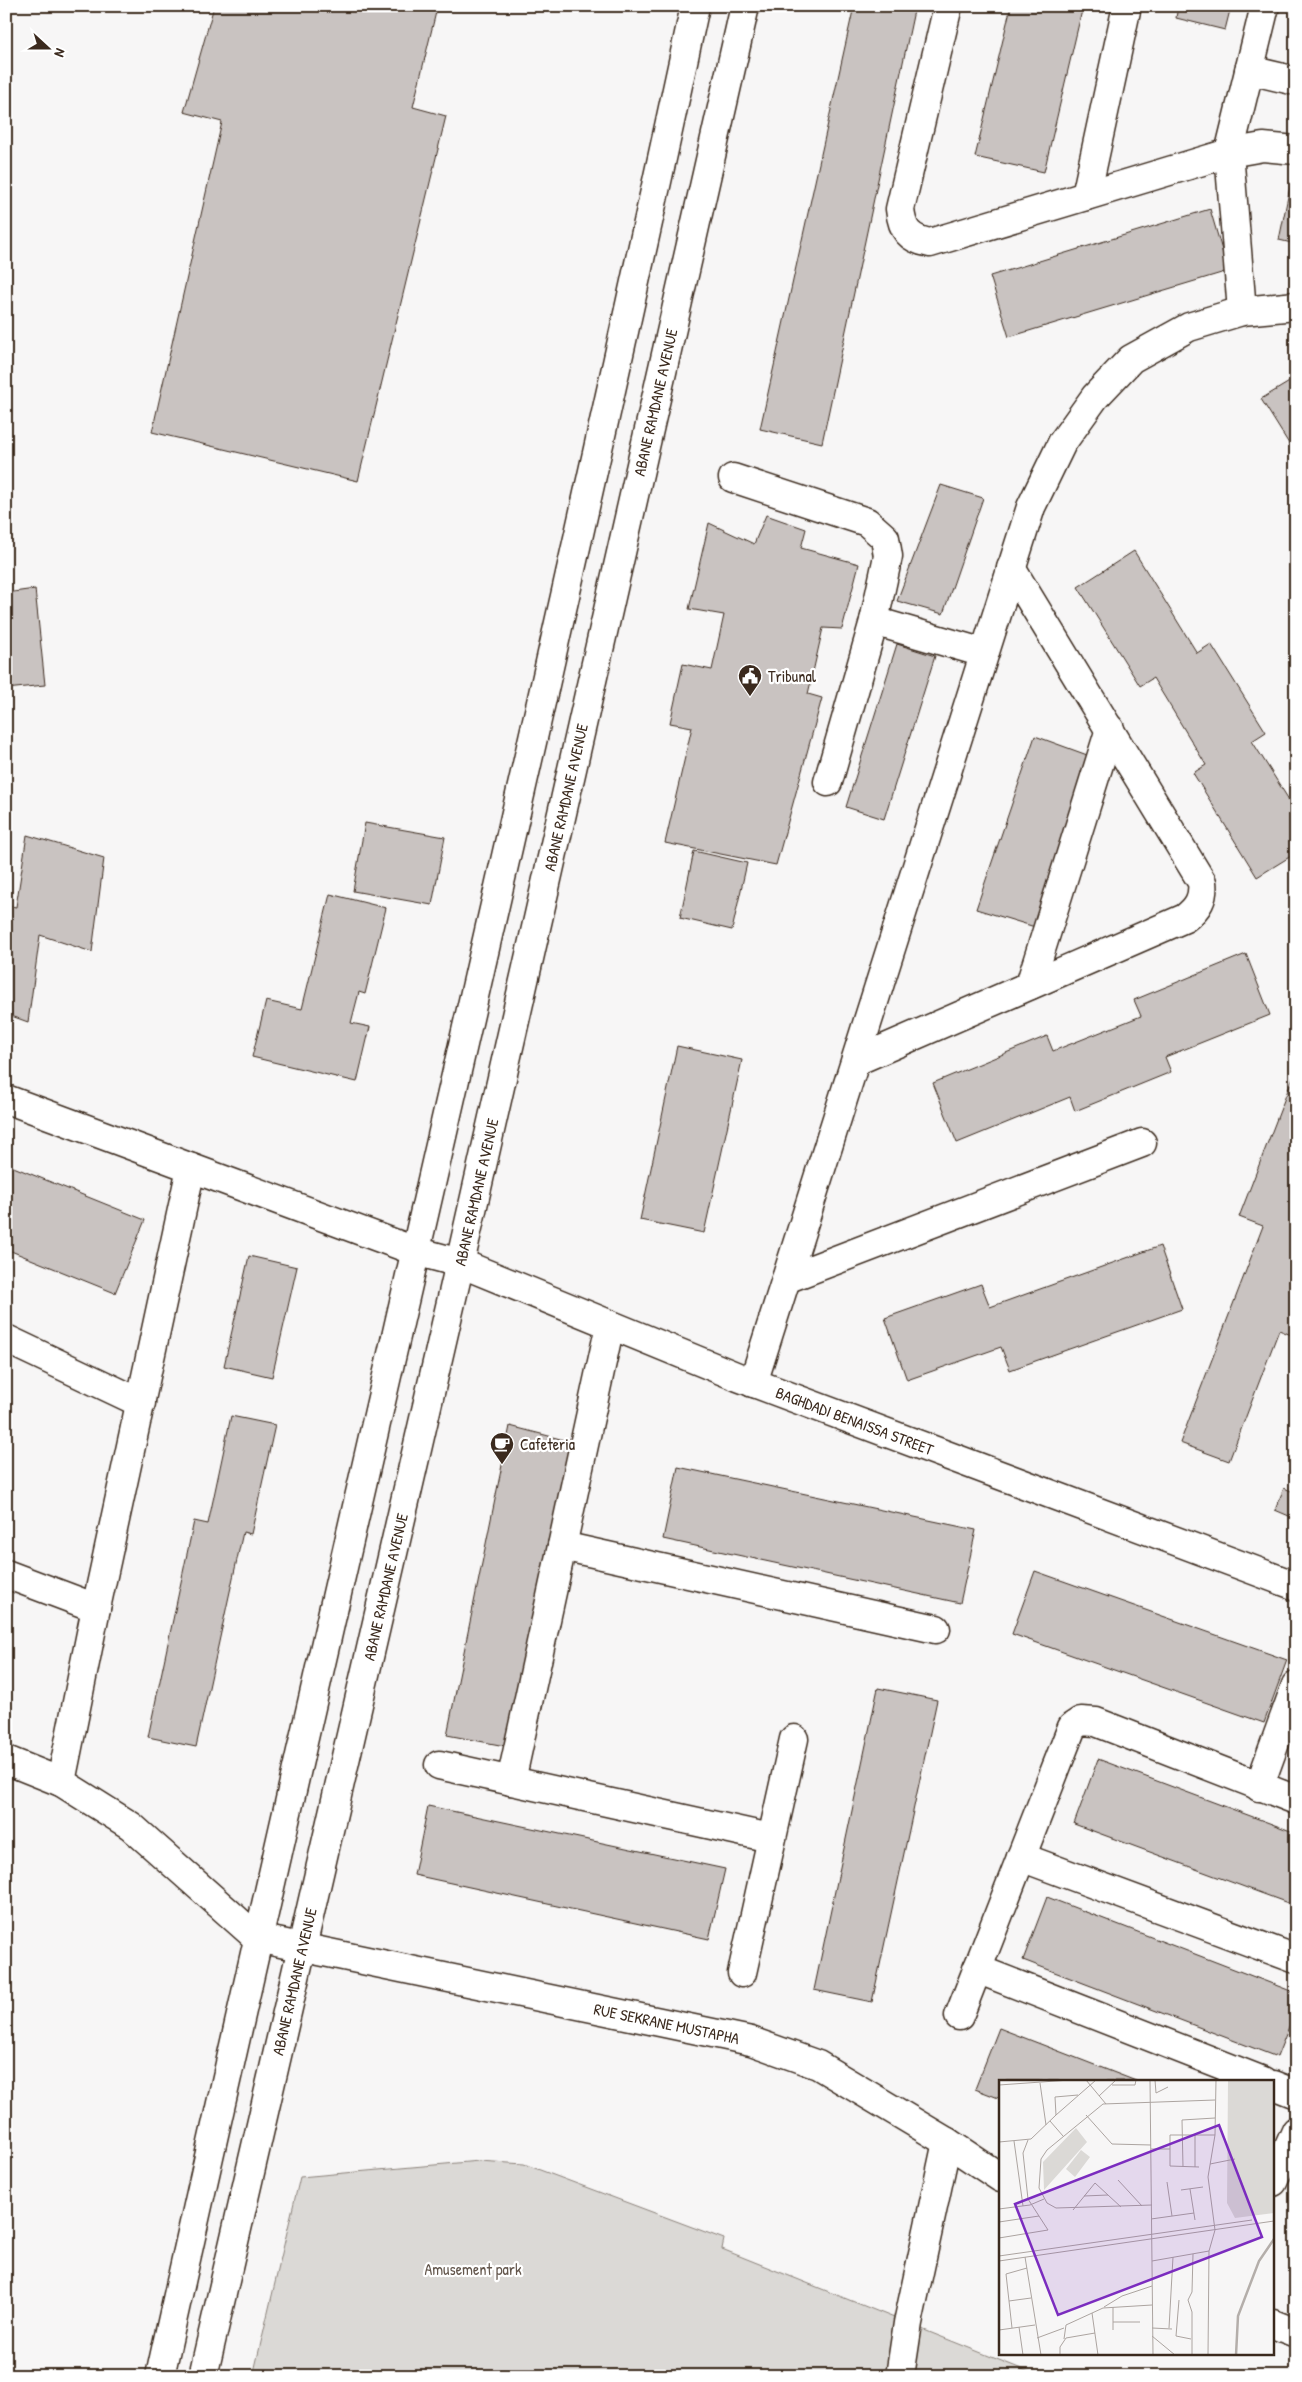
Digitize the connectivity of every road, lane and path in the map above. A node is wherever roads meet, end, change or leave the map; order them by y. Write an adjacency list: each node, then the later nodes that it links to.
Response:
1 (695, 6): 24 (street)
2 (745, 6): 25 (street, ABANE RAMDANE AVENUE)
3 (948, 6): 10 (street)
4 (1126, 6): 10 (street)
5 (1265, 6): 6 (street)
6 (1249, 70): 7 (street); 9 (street)
7 (1296, 81)
8 (1296, 150): 9 (street)
9 (1229, 153): 10 (street); 12 (street)
10 (1086, 196)
11 (1296, 306): 12 (street)
12 (1242, 311): 14 (street)
13 (734, 478): 15 (street)
14 (1012, 568): 16 (street); 17 (street)
15 (874, 621): 16 (street); 18 (street)
16 (984, 653): 20 (street)
17 (1110, 729): 19 (street); 19 (street)
18 (828, 782)
19 (1030, 985): 20 (street)
20 (856, 1061): 26 (street)
21 (6, 1099): 23 (street, BAGHDADI BENAISSA STREET)
22 (1142, 1143): 26 (street)
23 (191, 1168): 24 (street, BAGHDADI BENAISSA STREET); 30 (street)
24 (415, 1251): 25 (street, BAGHDADI BENAISSA STREET); 46 (street)
25 (460, 1263): 27 (street, BAGHDADI BENAISSA STREET); 47 (street, ABANE RAMDANE AVENUE)
26 (786, 1279): 29 (street)
27 (610, 1325): 29 (street, BAGHDADI BENAISSA STREET); 31 (street)
28 (6, 1339): 30 (street)
29 (753, 1383): 33 (street, BAGHDADI BENAISSA STREET)
30 (141, 1403): 34 (street)
31 (562, 1546): 35 (street); 40 (street)
32 (6, 1574): 34 (street)
33 (1296, 1586)
34 (96, 1608): 41 (street)
35 (936, 1629)
36 (1296, 1686): 42 (street)
37 (794, 1739): 44 (street)
38 (6, 1760): 41 (street)
39 (439, 1765): 40 (street)
40 (511, 1781): 44 (street)
41 (61, 1782): 46 (street)
42 (1259, 1787): 43 (street); 45 (street)
43 (1296, 1800)
44 (772, 1838): 50 (street)
45 (1021, 1857): 48 (street); 49 (street)
46 (257, 1938): 47 (street, RUE SEKRANE MUSTAPHA); 61 (street)
47 (301, 1947): 56 (street, RUE SEKRANE MUSTAPHA); 62 (street, ABANE RAMDANE AVENUE)
48 (1296, 1959)
49 (977, 1969): 51 (street); 52 (street)
50 (742, 1973)
51 (959, 2016)
52 (1260, 2080)
53 (1274, 2085): 54 (street)
54 (1296, 2094)
55 (1296, 2131): 58 (street)
56 (947, 2142): 57 (street, RUE SEKRANE MUSTAPHA); 63 (street)
57 (999, 2177)
58 (1274, 2180)
59 (1274, 2324): 60 (street)
60 (1296, 2333)
61 (160, 2376)
62 (203, 2376)
63 (900, 2376)

